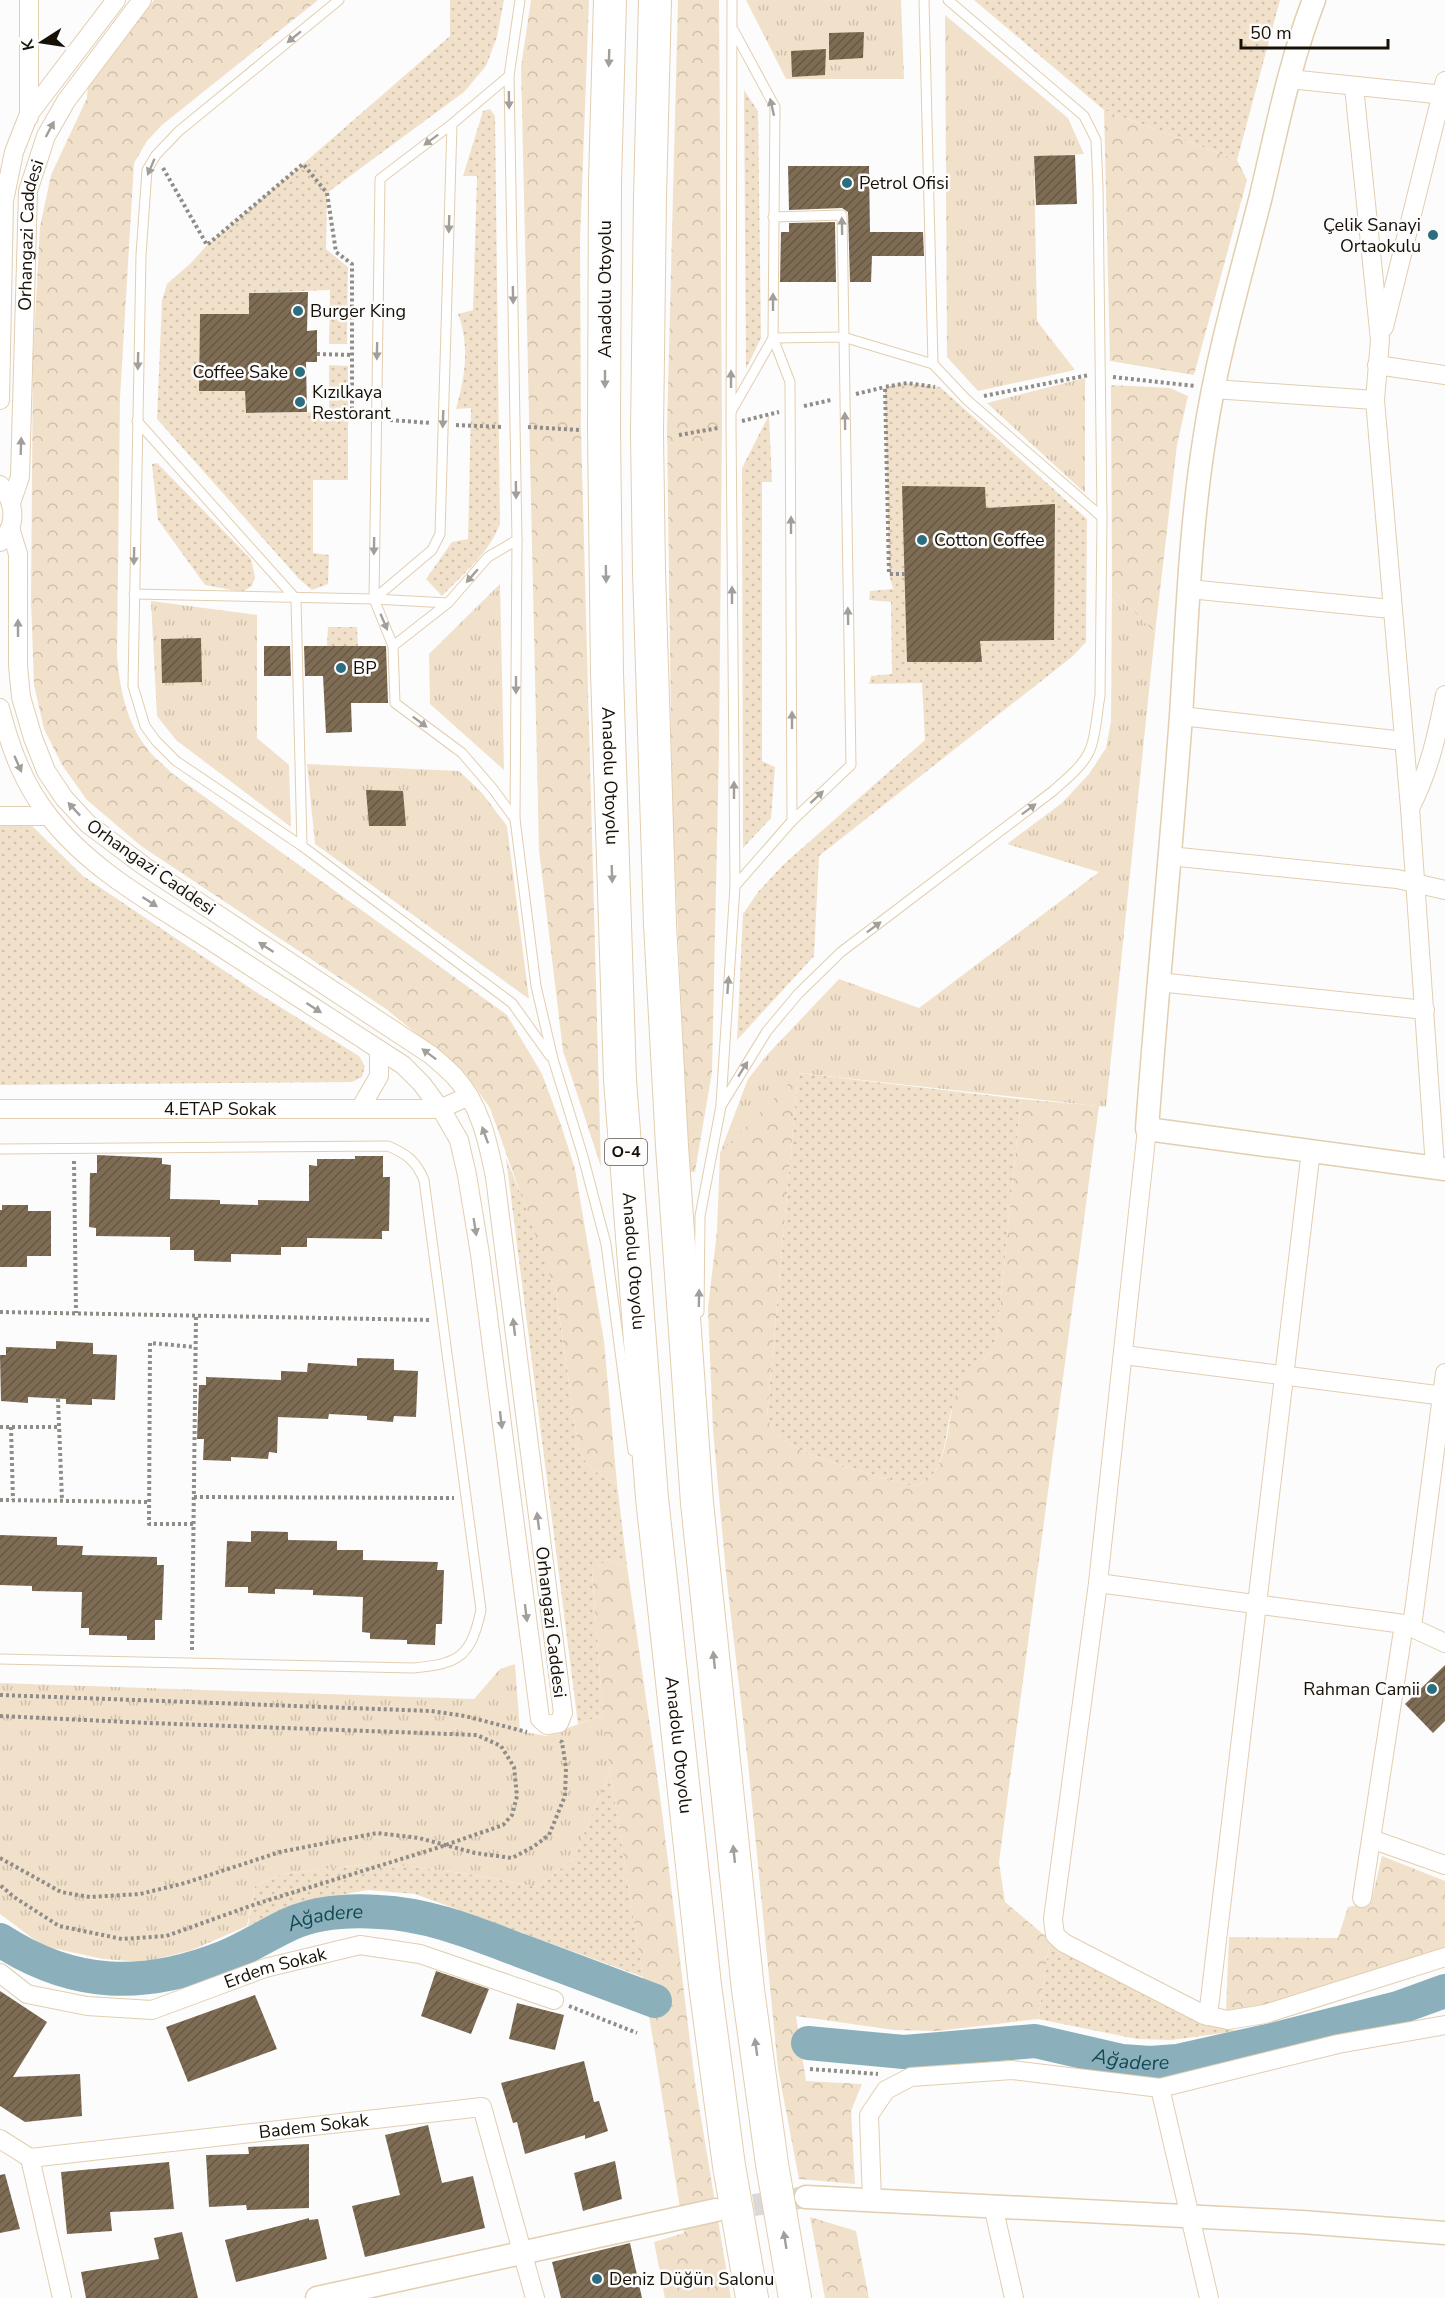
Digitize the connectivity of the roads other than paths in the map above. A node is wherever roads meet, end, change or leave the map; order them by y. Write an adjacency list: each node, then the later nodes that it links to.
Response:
1 (29, 0): 19 (street)
2 (116, 0): 19 (street, Orhangazi Caddesi)
3 (142, 0): 21 (street, Orhangazi Caddesi, one-way to 3)
4 (339, 0): 33 (lane, one-way to 33)
5 (520, 0): 15 (lane)
6 (610, 0): 88 (highway, Anadolu Otoyolu / O-4, one-way to 88)
7 (655, 0): 81 (highway, O-4)
8 (732, 0): 14 (lane)
9 (924, 0): 26 (lane)
10 (948, 0): 36 (lane)
11 (1303, 0): 13 (street)
12 (1314, 0): 13 (street)
13 (1304, 23): 16 (street)
14 (733, 28): 22 (lane, one-way to 14); 32 (lane, one-way to 14)
15 (509, 76): 20 (lane); 38 (lane, one-way to 38)
16 (1289, 80): 17 (street); 29 (street)
17 (1354, 87): 18 (street); 25 (street)
18 (1444, 90): 25 (street)
19 (29, 114): 21 (street); 30 (street, Orhangazi Caddesi)
20 (452, 124): 42 (lane, one-way to 42); 42 (lane, one-way to 42)
21 (28, 191): 35 (street, Orhangazi Caddesi, one-way to 21)
22 (773, 217): 23 (lane, one-way to 22); 24 (lane, one-way to 22)
23 (843, 337): 24 (lane); 26 (lane); 55 (lane, one-way to 23)
24 (773, 338): 32 (lane); 55 (lane, one-way to 24)
25 (1380, 340): 27 (street)
26 (933, 364): 36 (lane)
27 (1377, 365): 28 (street); 31 (street)
28 (1445, 375)
29 (1213, 389): 31 (street); 39 (street)
30 (0, 400)
31 (1375, 400): 44 (street)
32 (731, 412): 59 (lane, one-way to 32)
33 (136, 421): 40 (lane, one-way to 40); 41 (lane)
34 (0, 485): 35 (street)
35 (11, 503): 37 (street, Orhangazi Caddesi)
36 (1102, 517): 66 (lane, one-way to 36)
37 (5, 535): 65 (street, Orhangazi Caddesi, one-way to 37)
38 (517, 540): 43 (lane, one-way to 43); 54 (lane, one-way to 54)
39 (1189, 589): 44 (street); 48 (street)
40 (134, 594): 41 (lane); 56 (lane)
41 (296, 598): 42 (lane); 56 (lane)
42 (374, 599): 43 (lane); 45 (lane, one-way to 45)
43 (448, 603): 45 (lane)
44 (1391, 609): 49 (street)
45 (393, 646): 54 (lane, one-way to 54)
46 (1445, 695): 50 (street)
47 (0, 708): 53 (street, Orhangazi Caddesi, one-way to 53)
48 (1181, 716): 49 (street); 57 (street)
49 (1404, 741): 51 (street)
50 (1439, 757): 51 (street)
51 (1410, 808): 58 (street)
52 (0, 816): 53 (street)
53 (48, 816): 63 (street, Orhangazi Caddesi, one-way to 63)
54 (515, 819): 64 (lane)
55 (792, 821): 59 (lane)
56 (302, 846): 64 (lane)
57 (1169, 856): 58 (street); 61 (street)
58 (1415, 883): 60 (street); 62 (street)
59 (735, 886): 66 (lane, one-way to 59)
60 (1445, 890)
61 (1158, 982): 62 (street); 70 (street)
62 (1425, 1010): 73 (street)
63 (379, 1050): 67 (street); 68 (street, Orhangazi Caddesi)
64 (553, 1059): 80 (lane)
65 (469, 1096): 68 (street); 68 (street, Orhangazi Caddesi, one-way to 65)
66 (721, 1106): 74 (lane, one-way to 66)
67 (360, 1108): 68 (street, 4.ETAP Sokak); 69 (street, 4.ETAP Sokak)
68 (440, 1108)
69 (0, 1109)
70 (1147, 1129): 72 (street); 75 (street)
71 (0, 1149): 87 (lane)
72 (1311, 1150): 73 (street); 78 (street)
73 (1440, 1168)
74 (699, 1324)
75 (1124, 1355): 78 (street); 83 (street)
76 (698, 1372): 81 (lane)
77 (1445, 1373): 79 (street)
78 (1285, 1377): 79 (street); 84 (street)
79 (1444, 1396): 85 (street)
80 (634, 1457)
81 (697, 1503): 112 (highway, O-4, one-way to 81)
82 (646, 1538): 88 (lane)
83 (1098, 1583): 84 (street); 95 (street)
84 (1259, 1605): 85 (street); 95 (street)
85 (1408, 1626): 86 (street); 89 (street)
86 (1445, 1643)
87 (0, 1659)
88 (688, 1829): 111 (highway, Anadolu Otoyolu / O-4)
89 (1371, 1839): 90 (street); 91 (street)
90 (1445, 1865)
91 (1362, 1898)
92 (1445, 1958): 95 (street)
93 (0, 1973): 94 (street, Erdem Sokak)
94 (554, 2000)
95 (1208, 2016)
96 (1445, 2025): 97 (street)
97 (1160, 2088): 101 (street); 104 (street)
98 (0, 2139): 99 (street)
99 (30, 2158): 106 (street, Badem Sokak); 108 (street)
100 (806, 2197): 101 (street)
101 (872, 2201): 102 (street)
102 (993, 2206): 104 (street); 113 (street)
103 (716, 2210): 106 (street)
104 (1189, 2216): 105 (street); 114 (street)
105 (1445, 2233)
106 (523, 2252): 107 (street); 110 (street)
107 (377, 2291): 109 (street)
108 (62, 2298)
109 (317, 2298)
110 (535, 2298)
111 (752, 2298)
112 (795, 2298)
113 (1014, 2298)
114 (1209, 2298)

